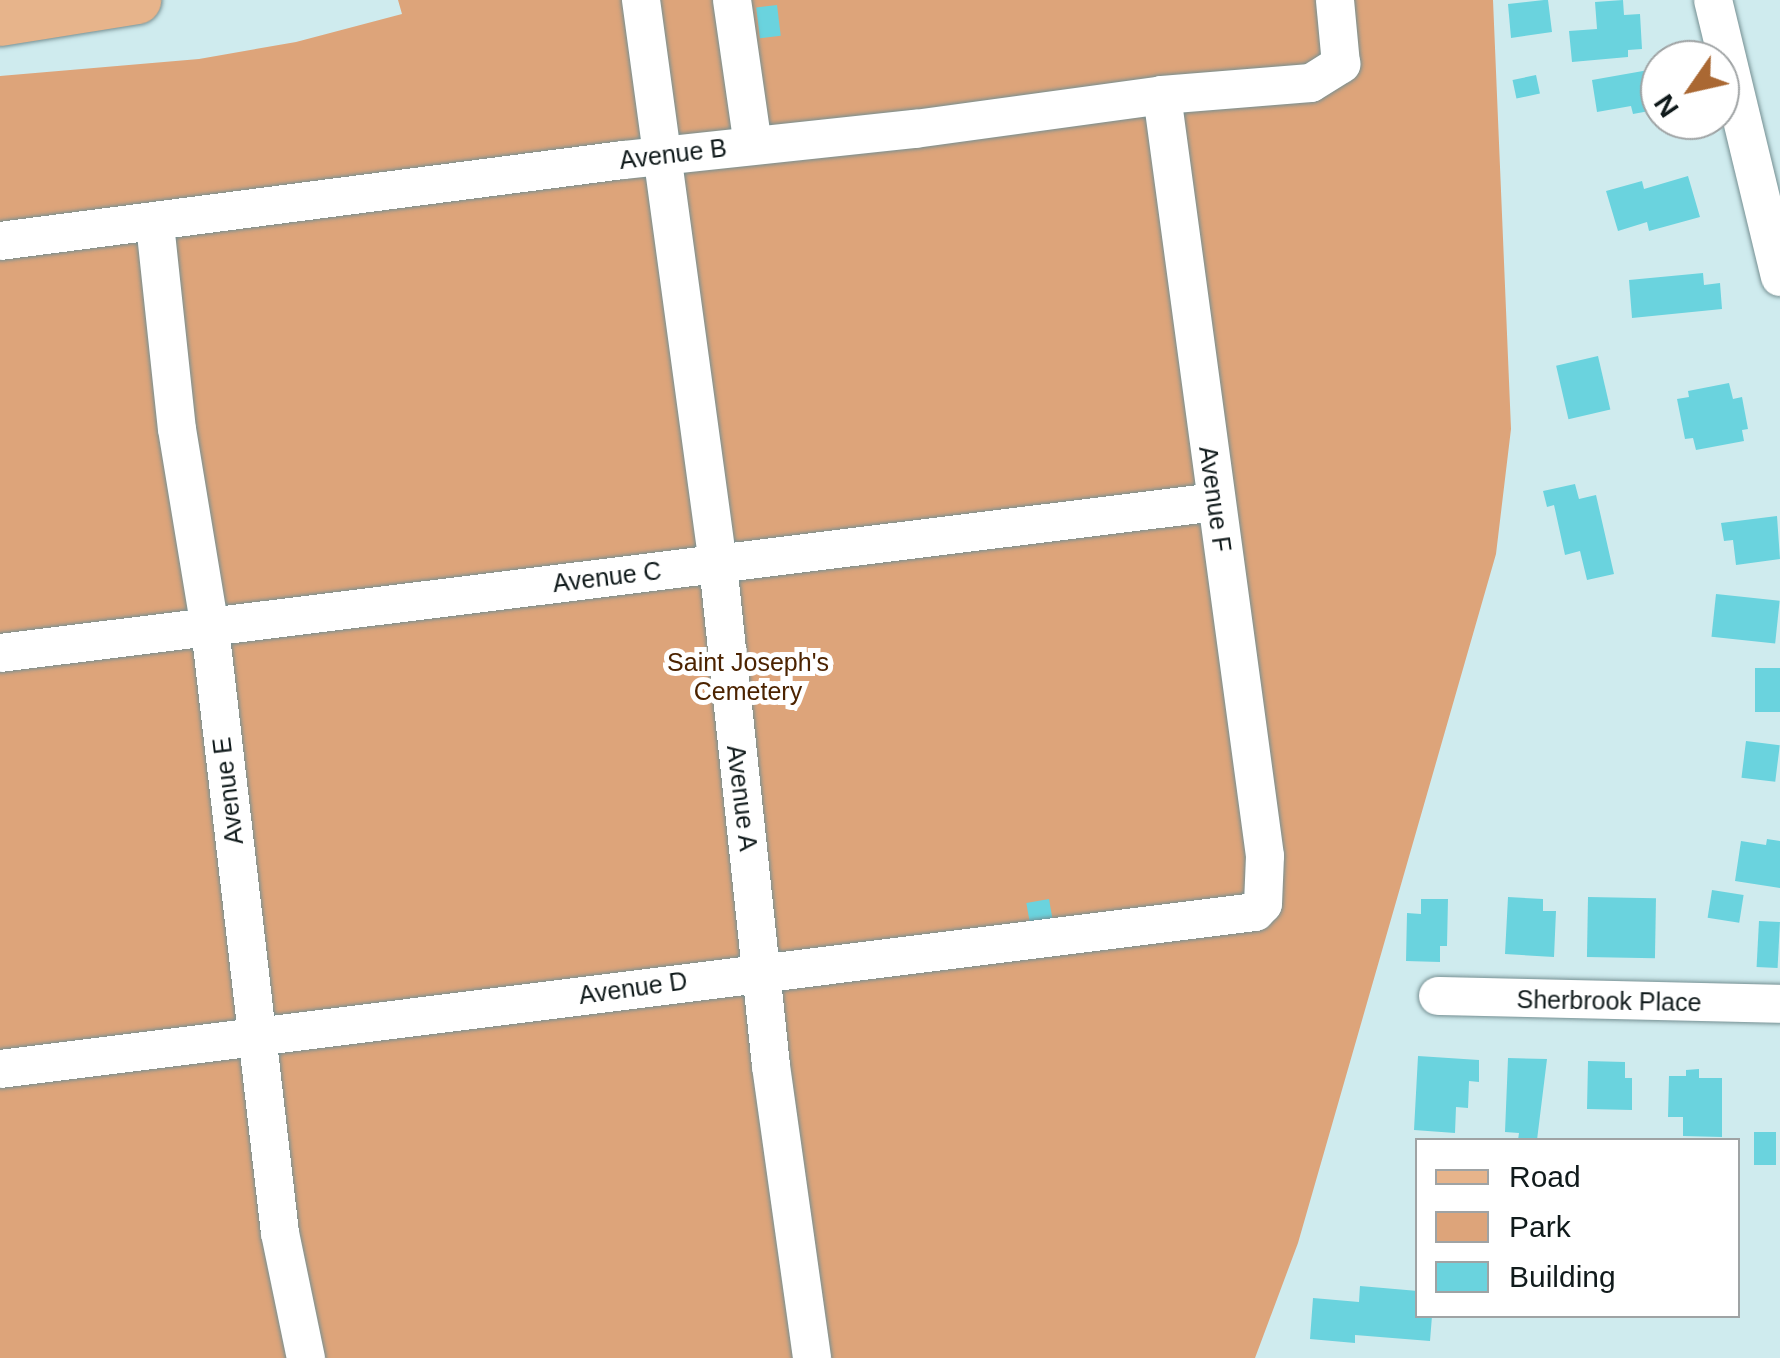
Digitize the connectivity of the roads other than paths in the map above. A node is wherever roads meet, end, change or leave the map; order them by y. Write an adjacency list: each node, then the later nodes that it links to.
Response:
1 (138, 0): 6 (main road)
2 (641, 0): 10 (street, Avenue A)
3 (732, 0): 9 (street)
4 (1335, 0): 8 (street, Avenue B)
5 (1713, 0): 13 (street)
6 (65, 6): 7 (main road)
7 (0, 22)
8 (1162, 96): 9 (street, Avenue B); 14 (street, Avenue F)
9 (753, 145): 10 (street, Avenue B)
10 (665, 154): 11 (street, Avenue B); 15 (street, Avenue A)
11 (154, 224): 12 (street, Avenue B); 16 (street, Avenue E)
12 (0, 241)
13 (1780, 277)
14 (1215, 502): 15 (street, Avenue C); 18 (street, Avenue F)
15 (718, 564): 16 (street, Avenue C); 19 (street, Avenue A)
16 (210, 628): 17 (street, Avenue C); 22 (street, Avenue E)
17 (0, 653)
18 (1263, 904): 19 (street, Avenue D)
19 (761, 970): 22 (street, Avenue D); 25 (street, Avenue A)
20 (1438, 996): 21 (street, Sherbrook Place)
21 (1780, 1004)
22 (257, 1036): 23 (street, Avenue D); 24 (street, Avenue E)
23 (0, 1069)
24 (306, 1358)
25 (812, 1358)

